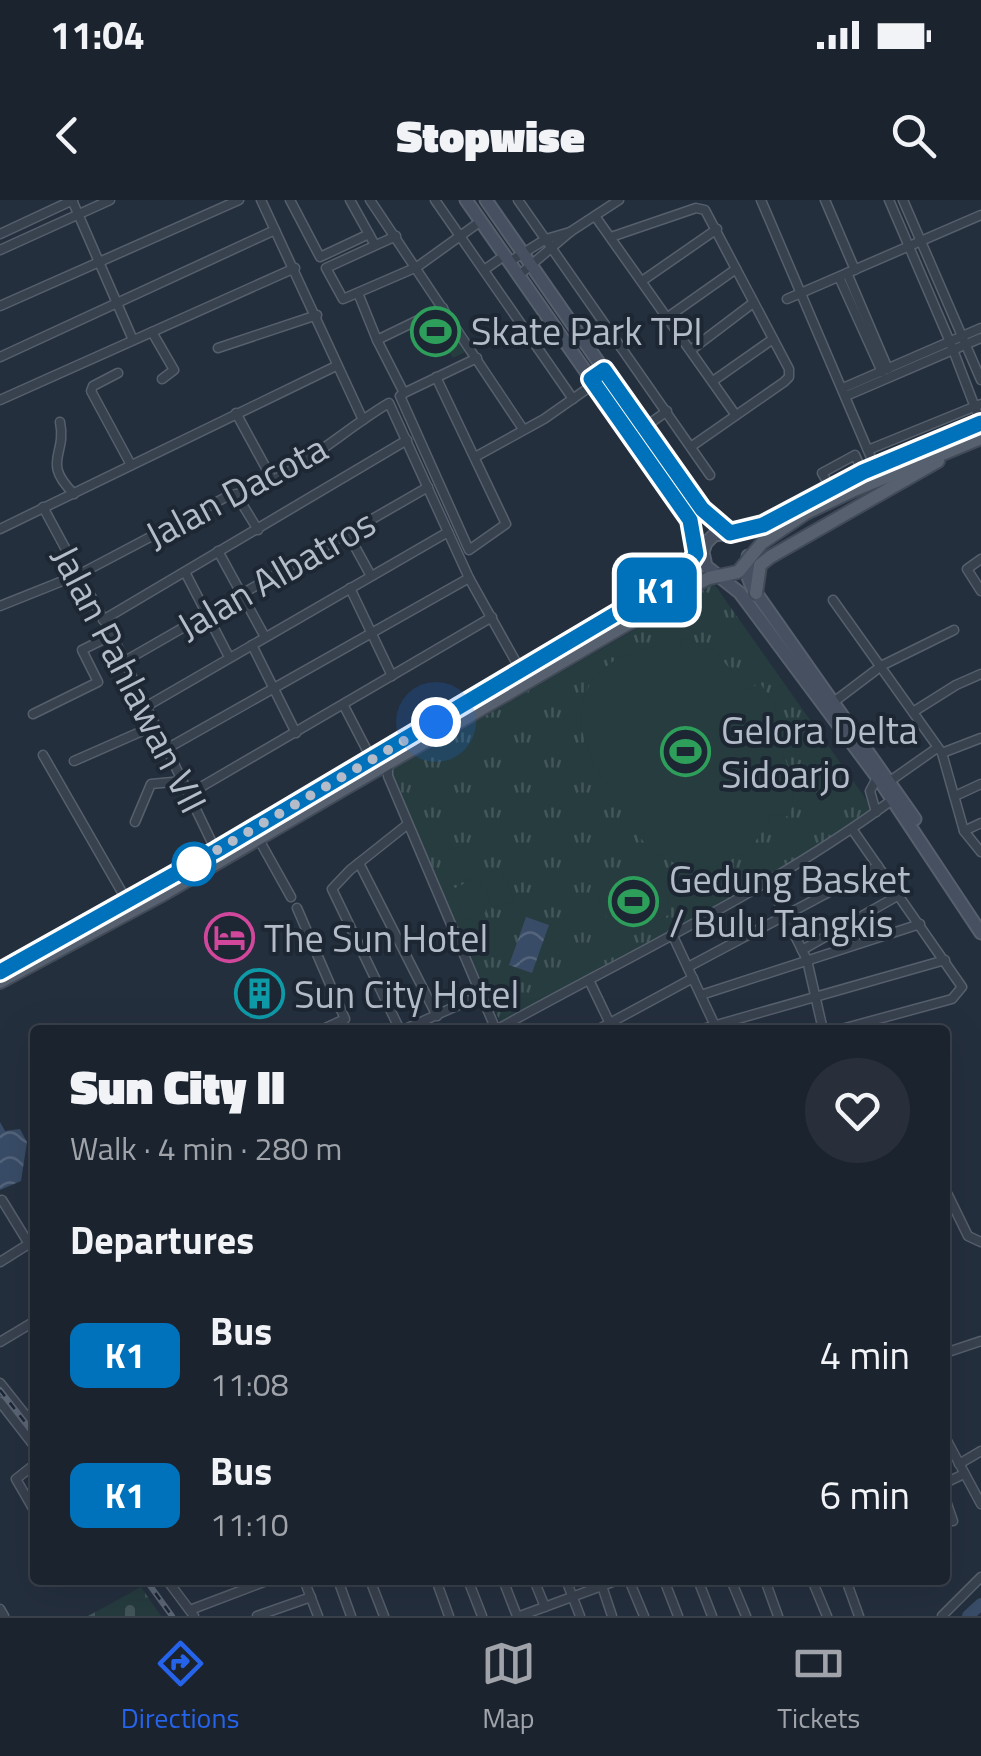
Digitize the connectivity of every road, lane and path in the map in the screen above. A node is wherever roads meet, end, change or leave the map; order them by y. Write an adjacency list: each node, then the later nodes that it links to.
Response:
1 (73, 200): 17 (street); 25 (street)
2 (110, 200): 17 (street)
3 (238, 200): 38 (street)
4 (261, 200): 22 (street)
5 (290, 200): 26 (street)
6 (350, 200): 26 (street)
7 (370, 200): 27 (street)
8 (435, 200): 28 (street)
9 (466, 200): 20 (main road)
10 (486, 200): 36 (main road)
11 (518, 200): 30 (street)
12 (619, 200): 18 (street)
13 (761, 200): 47 (street)
14 (825, 200): 44 (street)
15 (889, 200): 33 (street)
16 (904, 200): 31 (street)
17 (79, 214): 35 (street); 38 (street)
18 (595, 216): 24 (street); 29 (street)
19 (978, 216): 23 (street); 31 (street)
20 (481, 222): 28 (street); 37 (main road)
21 (717, 229): 29 (street); 42 (street); 46 (street)
22 (275, 230): 41 (street); 50 (street)
23 (981, 230)
24 (570, 232): 30 (street); 34 (street)
25 (0, 234)
26 (369, 234): 32 (street)
27 (396, 236): 32 (street); 39 (street)
28 (460, 236): 39 (street); 43 (street)
29 (611, 237): 46 (street)
30 (546, 240): 34 (street); 36 (street)
31 (921, 242): 33 (street); 62 (street)
32 (376, 246): 48 (street)
33 (910, 247): 44 (street); 63 (street)
34 (552, 249): 40 (street); 82 (street)
35 (0, 250)
36 (523, 253): 37 (street); 40 (main road)
37 (507, 259): 43 (street); 45 (main road)
38 (100, 260): 50 (street); 52 (street)
39 (417, 266): 48 (street); 53 (street)
40 (532, 266): 45 (street); 69 (main road)
41 (295, 268): 54 (street); 57 (street)
42 (736, 269): 51 (street); 55 (street)
43 (484, 270): 79 (street)
44 (847, 273): 47 (street); 70 (street)
45 (518, 276): 76 (main road)
46 (642, 280): 55 (street)
47 (800, 293): 49 (street); 77 (street)
48 (358, 294): 61 (street)
49 (787, 299)
50 (118, 303): 60 (street); 66 (street)
51 (754, 303): 59 (street); 65 (street)
52 (0, 306)
53 (443, 308): 61 (street); 67 (street)
54 (317, 315): 64 (street); 68 (street)
55 (668, 317): 65 (street)
56 (981, 328): 62 (street)
57 (152, 332): 60 (street); 73 (street)
58 (981, 338): 62 (street)
59 (773, 339): 75 (street); 83 (street)
60 (133, 340): 80 (street)
61 (376, 340): 78 (street)
62 (964, 340): 63 (street); 74 (street)
63 (952, 346): 70 (street); 77 (street); 81 (street)
64 (218, 348)
65 (692, 350): 75 (street)
66 (0, 357)
67 (477, 358): 72 (street); 89 (street)
68 (336, 366): 84 (street); 85 (street)
69 (604, 370): 76 (main road); 88 (main road)
70 (885, 370): 77 (street)
71 (118, 373): 95 (street)
72 (436, 378): 78 (street); 94 (street)
73 (162, 379)
74 (981, 380)
75 (713, 381): 83 (street)
76 (592, 382): 79 (street); 108 (main road)
77 (844, 392): 93 (street)
78 (404, 393): 94 (street)
79 (573, 399): 89 (street)
80 (0, 400)
81 (978, 405): 87 (street); 93 (street)
82 (667, 412): 88 (street); 92 (street)
83 (735, 413): 92 (street)
84 (236, 414): 95 (street); 98 (street)
85 (363, 420): 90 (street, Jalan Dacota); 98 (street, Jalan Dacota)
86 (60, 422): 100 (street)
87 (981, 423): 96 (main road)
88 (645, 427): 106 (main road)
89 (524, 429): 94 (street)
90 (407, 440): 99 (street); 104 (street)
91 (974, 443): 110 (main road); 119 (main road)
92 (691, 444): 97 (street)
93 (868, 450): 96 (street)
94 (475, 457)
95 (131, 465): 100 (street)
96 (869, 470): 106 (main road)
97 (710, 474)
98 (272, 479): 101 (street, Jalan Dacota)
99 (428, 487): 105 (street); 107 (street, Jalan Albatros)
100 (74, 494): 102 (street)
101 (236, 494): 104 (street); 113 (street, Jalan Dacota)
102 (43, 507): 103 (street); 113 (street, Jalan Pahlawan VII)
103 (0, 529)
104 (258, 530): 109 (street)
105 (448, 532): 114 (street); 116 (street)
106 (730, 533): 108 (main road)
107 (348, 534): 114 (street); 120 (street, Jalan Albatros)
108 (701, 545): 115 (main road); 134 (main road)
109 (218, 552): 112 (street); 120 (street)
110 (748, 556): 115 (main road); 119 (main road)
111 (981, 558): 118 (street)
112 (184, 572): 123 (street); 125 (street)
113 (80, 574): 122 (street, Jalan Dacota); 125 (street, Jalan Pahlawan VII)
114 (371, 576): 117 (street)
115 (718, 576): 147 (main road); 151 (main road)
116 (469, 578): 124 (street); 126 (street)
117 (350, 588): 126 (street); 129 (street)
118 (981, 591)
119 (756, 593): 138 (main road)
120 (242, 594): 123 (street, Jalan Albatros); 129 (street)
121 (832, 600): 133 (street)
122 (0, 606)
123 (207, 614): 131 (street); 132 (street, Jalan Albatros)
124 (492, 618): 134 (street); 136 (street)
125 (103, 620): 128 (street, Jalan Pahlawan VII)
126 (372, 630): 136 (street); 137 (street)
127 (954, 630): 133 (street)
128 (112, 635): 132 (street, Jalan Pahlawan VII); 142 (street)
129 (265, 637): 130 (street)
130 (252, 645): 131 (street); 137 (street)
131 (229, 657): 139 (street)
132 (125, 661): 139 (street, Jalan Pahlawan VII)
133 (878, 668): 138 (street); 141 (street)
134 (522, 670): 151 (main road)
135 (981, 674): 141 (street)
136 (392, 676): 140 (street)
137 (273, 687): 144 (street); 146 (street)
138 (835, 701): 147 (main road)
139 (147, 706): 143 (street, Jalan Pahlawan VII)
140 (344, 706): 144 (street); 151 (street)
141 (913, 712): 148 (street)
142 (33, 714)
143 (156, 725): 146 (street, Jalan Pahlawan VII); 150 (street)
144 (296, 733): 155 (street)
145 (981, 738): 148 (street)
146 (168, 748): 153 (street, Jalan Pahlawan VII)
147 (863, 750): 152 (main road)
148 (940, 750): 152 (street); 156 (street)
149 (43, 754): 173 (street)
150 (74, 761)
151 (378, 765): 160 (street); 164 (main road); 165 (main road)
152 (884, 779): 157 (main road); 158 (street); 176 (main road)
153 (183, 781): 155 (street, Jalan Pahlawan VII); 159 (street)
154 (981, 784): 156 (street)
155 (189, 794): 165 (street, Jalan Pahlawan VII)
156 (955, 796): 163 (street)
157 (892, 800): 158 (street); 178 (main road)
158 (876, 812): 162 (street)
159 (135, 822)
160 (408, 824): 167 (street); 188 (street)
161 (981, 824): 163 (street)
162 (852, 829): 168 (street); 169 (street)
163 (964, 831): 166 (street)
164 (258, 838): 170 (main road); 172 (street)
165 (216, 851): 170 (main road)
166 (981, 852)
167 (359, 862): 191 (street); 193 (street)
168 (878, 866): 171 (street); 175 (street)
169 (767, 879): 175 (street); 179 (street)
170 (163, 887): 173 (main road); 187 (main road)
171 (899, 895): 177 (street); 180 (street)
172 (291, 897)
173 (127, 901): 184 (main road)
174 (298, 908): 192 (street)
175 (786, 914): 180 (street); 183 (street)
176 (981, 920)
177 (920, 924): 181 (street); 182 (street)
178 (981, 932)
179 (672, 934): 183 (street); 186 (street)
180 (802, 950): 181 (street)
181 (807, 960): 189 (street); 190 (street)
182 (944, 960): 190 (street); 202 (street)
183 (688, 967): 185 (street)
184 (0, 972)
185 (693, 978): 189 (street); 198 (street)
186 (588, 980): 196 (street); 197 (street)
187 (0, 982)
188 (481, 995): 191 (street); 195 (street)
189 (701, 995): 199 (street)
190 (814, 996): 200 (street); 201 (street)
191 (437, 1016): 194 (street)
192 (331, 1025)
193 (400, 1025)
194 (414, 1025)
195 (494, 1025)
196 (505, 1025)
197 (610, 1025)
198 (614, 1025)
199 (715, 1025)
200 (722, 1025)
201 (823, 1025)
202 (855, 1025)
203 (950, 1198): 206 (street)
204 (2, 1200): 205 (street)
205 (30, 1239)
206 (981, 1242)
207 (30, 1243): 208 (street)
208 (0, 1262)
209 (30, 1325): 210 (street)
210 (0, 1342)
211 (981, 1342): 212 (street)
212 (950, 1351)
213 (0, 1382): 215 (street)
214 (0, 1402): 216 (street)
215 (30, 1421)
216 (30, 1441)
217 (950, 1447): 219 (street)
218 (981, 1451): 219 (street)
219 (958, 1464): 221 (street)
220 (30, 1468): 223 (street)
221 (964, 1474): 222 (street); 224 (street)
222 (950, 1481)
223 (30, 1503)
224 (981, 1504)
225 (950, 1512): 226 (street)
226 (953, 1521)
227 (981, 1577): 269 (street)
228 (170, 1585): 251 (street)
229 (257, 1585): 251 (street)
230 (306, 1585): 247 (street)
231 (340, 1585): 255 (street)
232 (372, 1585): 256 (street)
233 (438, 1585): 257 (street)
234 (470, 1585): 258 (street)
235 (505, 1585): 259 (street)
236 (536, 1585): 249 (street)
237 (568, 1585): 248 (street)
238 (597, 1585): 248 (street)
239 (602, 1585): 261 (street)
240 (631, 1585): 262 (street)
241 (666, 1585): 263 (street)
242 (700, 1585): 264 (street)
243 (733, 1585): 265 (street)
244 (767, 1585): 266 (street)
245 (814, 1585): 267 (street)
246 (848, 1585): 268 (street)
247 (310, 1597): 253 (street); 254 (street)
248 (572, 1597): 249 (street); 260 (street)
249 (545, 1607): 259 (street)
250 (0, 1609): 252 (street)
251 (192, 1613)
252 (4, 1616)
253 (256, 1616)
254 (318, 1616)
255 (351, 1616)
256 (384, 1616)
257 (449, 1616)
258 (482, 1616)
259 (518, 1616)
260 (580, 1616)
261 (612, 1616)
262 (644, 1616)
263 (678, 1616)
264 (712, 1616)
265 (746, 1616)
266 (778, 1616)
267 (826, 1616)
268 (859, 1616)
269 (942, 1616)

